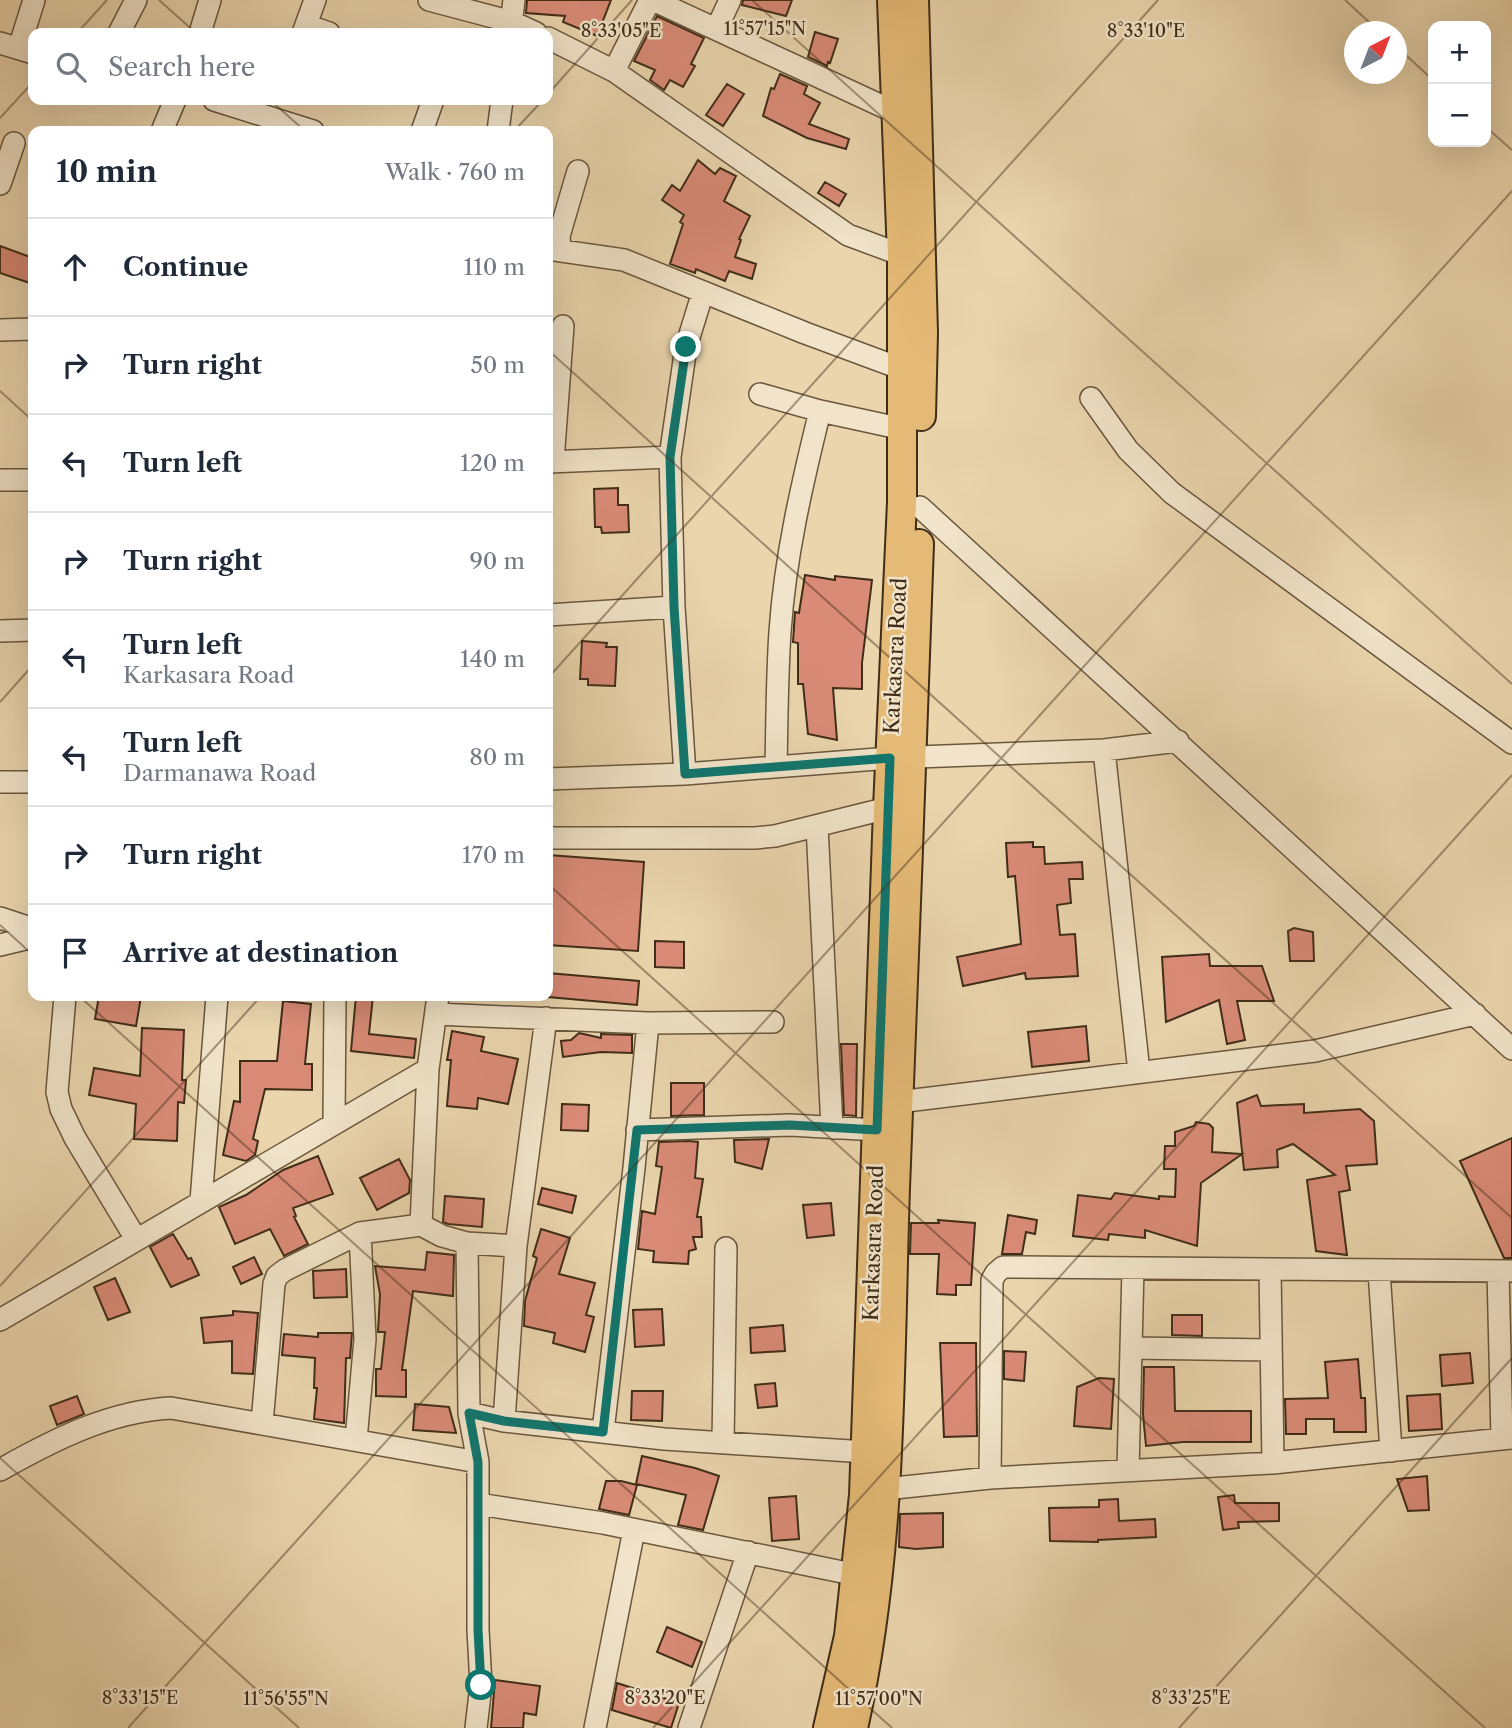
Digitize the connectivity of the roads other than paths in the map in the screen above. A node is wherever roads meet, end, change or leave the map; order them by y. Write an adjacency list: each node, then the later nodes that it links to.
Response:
1 (34, 0): 17 (street)
2 (136, 0): 11 (street)
3 (210, 0): 12 (street)
4 (315, 0): 13 (street)
5 (429, 0): 14 (street)
6 (514, 0): 14 (street)
7 (652, 0): 15 (street); 18 (street)
8 (730, 0): 15 (street)
9 (892, 0): 23 (main road, Karkasara Road)
10 (914, 0): 48 (main road, Karkasara Road)
11 (122, 28)
12 (202, 28)
13 (305, 28)
14 (511, 28)
15 (717, 28): 23 (street)
16 (553, 40): 18 (street)
17 (17, 48)
18 (614, 71): 33 (street)
19 (168, 105): 25 (street)
20 (233, 105): 24 (street)
21 (431, 105): 27 (street)
22 (501, 105): 28 (street)
23 (897, 113): 33 (main road, Karkasara Road)
24 (274, 116): 26 (street)
25 (163, 126)
26 (300, 126)
27 (424, 126)
28 (499, 126)
29 (16, 144): 31 (street)
30 (578, 171): 32 (street)
31 (0, 184)
32 (554, 249): 34 (street)
33 (902, 255): 38 (main road, Karkasara Road)
34 (702, 292): 38 (street); 44 (street)
35 (563, 326): 43 (street)
36 (28, 329): 37 (street)
37 (0, 330)
38 (902, 369): 42 (main road, Karkasara Road)
39 (760, 394): 41 (street)
40 (1091, 398): 54 (street)
41 (820, 411): 42 (street); 57 (street)
42 (903, 429): 56 (main road, Karkasara Road)
43 (553, 431)
44 (670, 457): 45 (street); 49 (street)
45 (553, 462)
46 (0, 480): 47 (street)
47 (28, 480)
48 (920, 507): 53 (street); 56 (main road, Karkasara Road)
49 (674, 607): 50 (street); 58 (street)
50 (553, 615)
51 (28, 630): 52 (street)
52 (0, 631)
53 (1178, 741): 55 (street); 73 (street)
54 (1512, 743)
55 (1104, 750): 56 (street); 79 (street)
56 (902, 757): 57 (street); 62 (main road, Karkasara Road); 80 (main road, Karkasara Road)
57 (776, 766): 58 (street)
58 (685, 774): 59 (street)
59 (553, 779)
60 (0, 782): 61 (street)
61 (28, 782)
62 (888, 808): 63 (street); 84 (main road, Karkasara Road)
63 (817, 826): 64 (street); 82 (street)
64 (553, 838)
65 (0, 918): 66 (street)
66 (28, 927)
67 (28, 938): 68 (street)
68 (0, 945)
69 (65, 1001): 88 (street)
70 (217, 1001): 85 (street)
71 (335, 1001): 81 (street)
72 (437, 1005): 74 (street); 78 (street)
73 (1475, 1014): 77 (street); 79 (street)
74 (545, 1018): 76 (street); 90 (street)
75 (773, 1022): 76 (street)
76 (648, 1023): 83 (street)
77 (1512, 1049)
78 (428, 1069): 81 (street); 86 (street)
79 (1139, 1072): 80 (street)
80 (898, 1102): 99 (main road, Karkasara Road)
81 (334, 1123): 85 (street)
82 (832, 1128): 83 (street); 84 (street)
83 (637, 1130): 103 (street)
84 (877, 1130): 99 (main road, Karkasara Road)
85 (201, 1201): 88 (street)
86 (421, 1225): 87 (street); 89 (street)
87 (360, 1233): 102 (street); 105 (street)
88 (136, 1239): 96 (street)
89 (467, 1244): 90 (street); 100 (street)
90 (516, 1246): 101 (street)
91 (726, 1248): 106 (street)
92 (1133, 1268): 93 (street); 97 (street); 113 (street)
93 (1270, 1270): 94 (street); 98 (street)
94 (1379, 1271): 95 (street); 107 (street)
95 (1505, 1271): 104 (street)
96 (0, 1320)
97 (1131, 1348): 98 (street); 112 (street)
98 (1271, 1350): 110 (street)
99 (877, 1408): 108 (main road, Karkasara Road); 114 (main road, Karkasara Road)
100 (469, 1413): 101 (street); 109 (street)
101 (504, 1421): 103 (street)
102 (262, 1423): 105 (street); 111 (street)
103 (603, 1432): 106 (street)
104 (1507, 1438): 107 (street)
105 (355, 1440): 109 (street)
106 (723, 1443): 108 (street)
107 (1391, 1451): 110 (street)
108 (866, 1452): 118 (main road, Karkasara Road)
109 (478, 1462): 115 (street)
110 (1273, 1463): 112 (street)
111 (0, 1470)
112 (1128, 1470): 113 (street)
113 (990, 1478): 114 (street)
114 (885, 1489): 123 (main road, Karkasara Road)
115 (478, 1504): 116 (street); 119 (street)
116 (634, 1530): 117 (street); 120 (street)
117 (748, 1552): 118 (street); 121 (street)
118 (857, 1575): 122 (main road, Karkasara Road)
119 (475, 1728)
120 (595, 1728)
121 (689, 1728)
122 (828, 1728)
123 (853, 1728)

